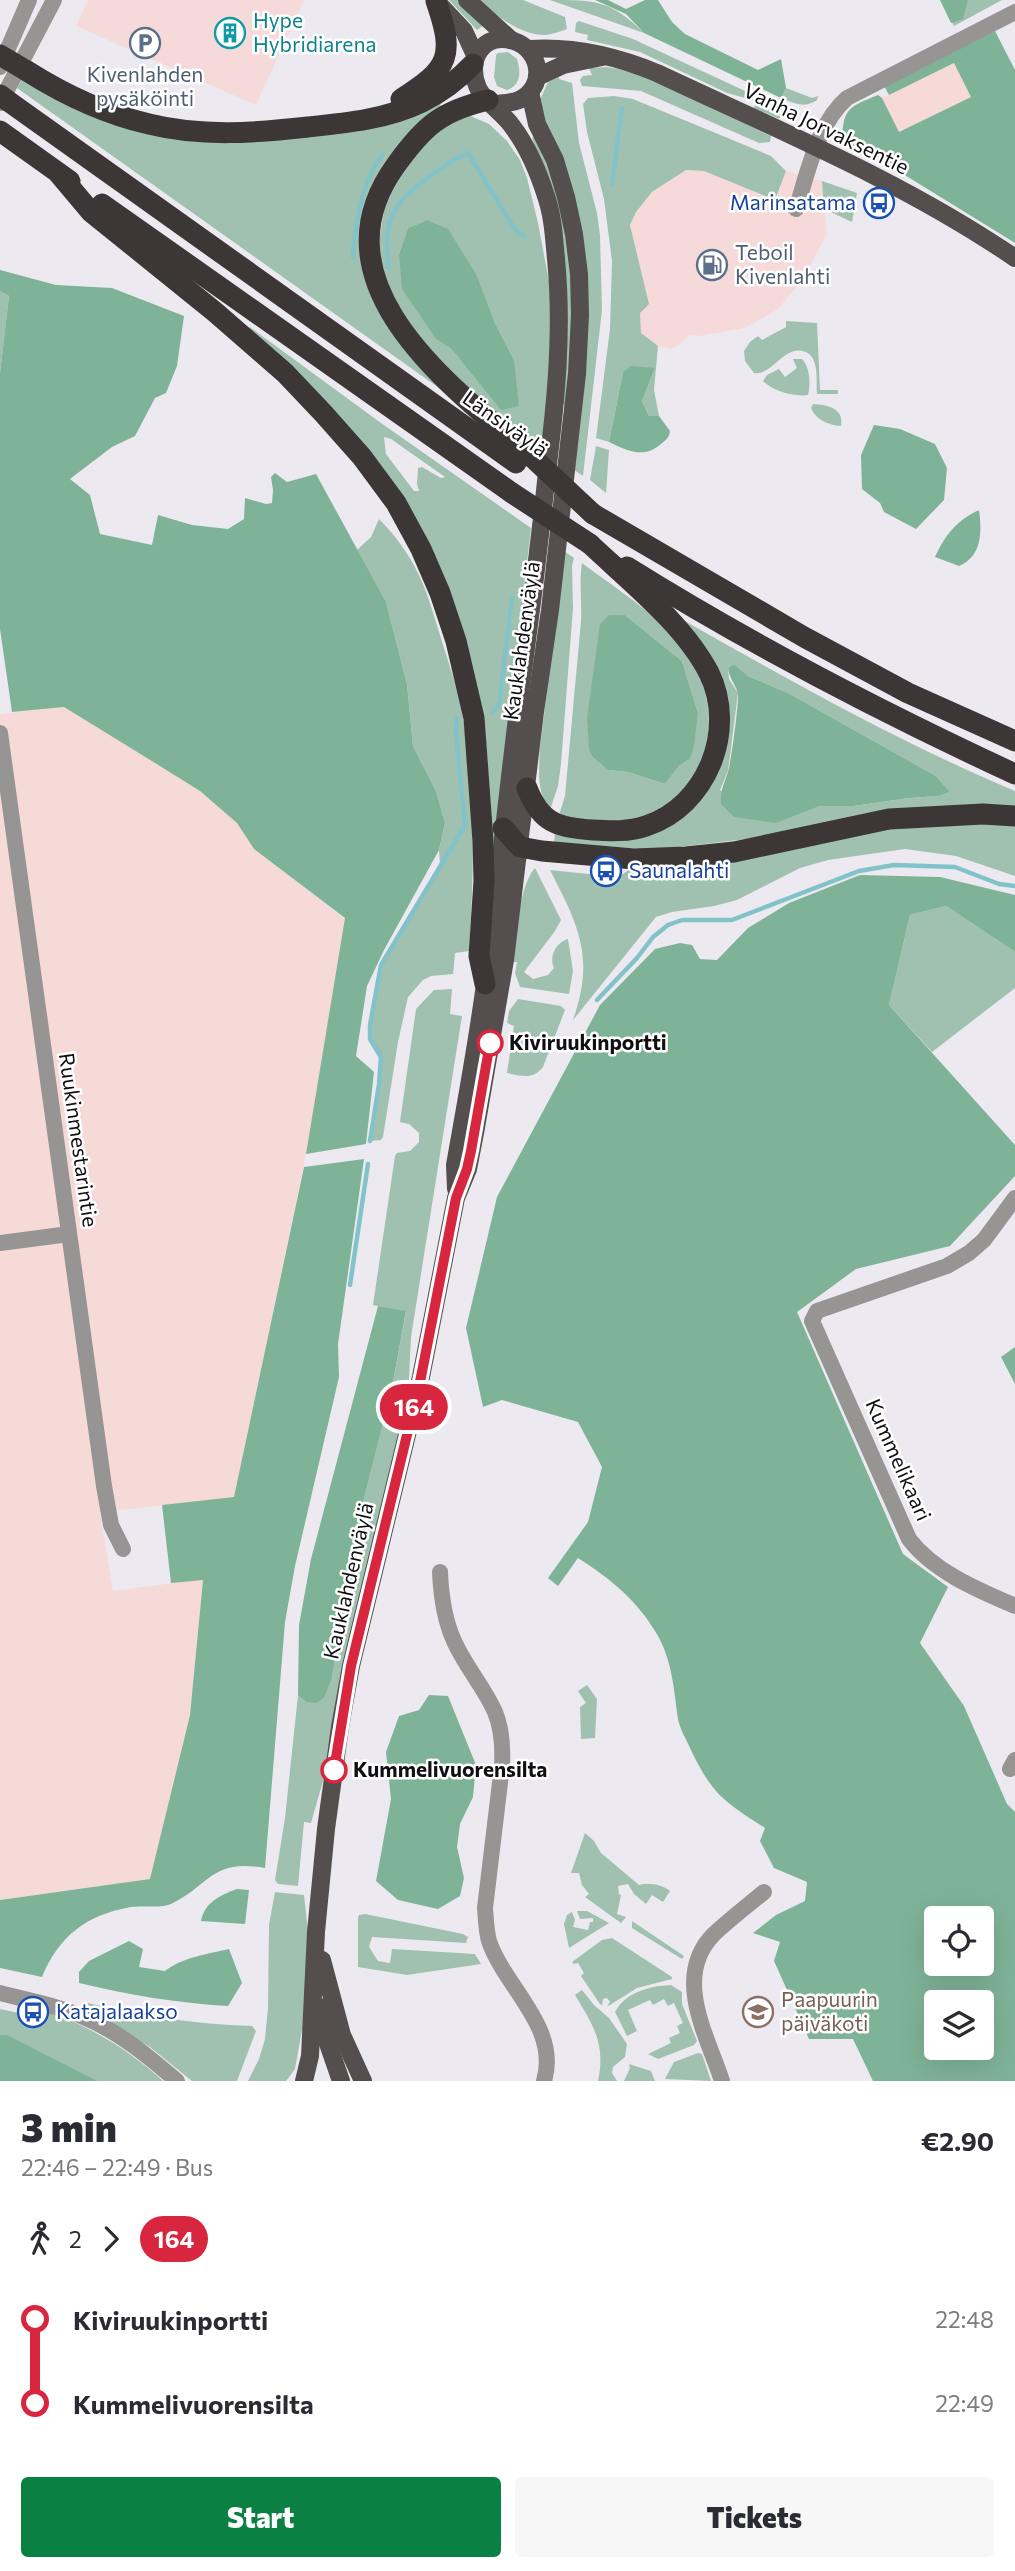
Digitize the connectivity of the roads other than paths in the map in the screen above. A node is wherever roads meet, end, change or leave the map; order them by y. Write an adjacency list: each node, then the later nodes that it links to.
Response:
1 (29, 0): 11 (street)
2 (467, 0): 6 (main road)
3 (51, 1): 13 (street)
4 (435, 1): 10 (main road); 15 (highway)
5 (1015, 12): 17 (street)
6 (511, 40): 7 (main road); 10 (main road)
7 (530, 49): 9 (main road, Vanha Jorvaksentie); 12 (main road)
8 (0, 55): 15 (highway, bridge)
9 (608, 56): 12 (main road); 17 (main road, Vanha Jorvaksentie)
10 (474, 59): 14 (main road); 15 (highway)
11 (0, 67)
12 (534, 85): 14 (main road); 26 (main road, Kauklahdenväylä)
13 (3, 100): 21 (highway, Länsiväylä)
14 (491, 102): 21 (highway); 28 (main road, Kauklahdenväylä)
15 (381, 116)
16 (0, 131): 18 (highway)
17 (817, 148): 19 (street); 20 (main road, Vanha Jorvaksentie)
18 (59, 174): 22 (highway, bridge); 30 (highway)
19 (796, 209)
20 (1015, 258)
21 (517, 453): 24 (highway, bridge)
22 (590, 544): 25 (highway); 26 (highway)
23 (0, 733): 34 (street, Ruukinmestarintie)
24 (1015, 741)
25 (1015, 774)
26 (527, 788): 29 (main road, Kauklahdenväylä)
27 (1015, 816): 29 (highway)
28 (503, 828): 29 (highway); 30 (main road, Kauklahdenväylä)
29 (520, 847): 30 (main road, Kauklahdenväylä)
30 (491, 958): 31 (highway); 32 (main road, Kauklahdenväylä)
31 (485, 984): 32 (main road, Kauklahdenväylä)
32 (487, 1019): 40 (main road, Kauklahdenväylä)
33 (1015, 1198): 38 (street, Kummelikaari)
34 (69, 1234): 35 (street); 36 (street, Ruukinmestarintie)
35 (0, 1243)
36 (123, 1549)
37 (440, 1572): 47 (street)
38 (1015, 1606)
39 (764, 1892): 48 (street)
40 (316, 1932): 41 (main road, Kauklahdenväylä); 46 (main road)
41 (315, 1979): 44 (main road, Kauklahdenväylä); 45 (main road, Kauklahdenväylä)
42 (4, 1995): 43 (street)
43 (177, 2081)
44 (304, 2081)
45 (341, 2081)
46 (363, 2081)
47 (544, 2081)
48 (722, 2081)

